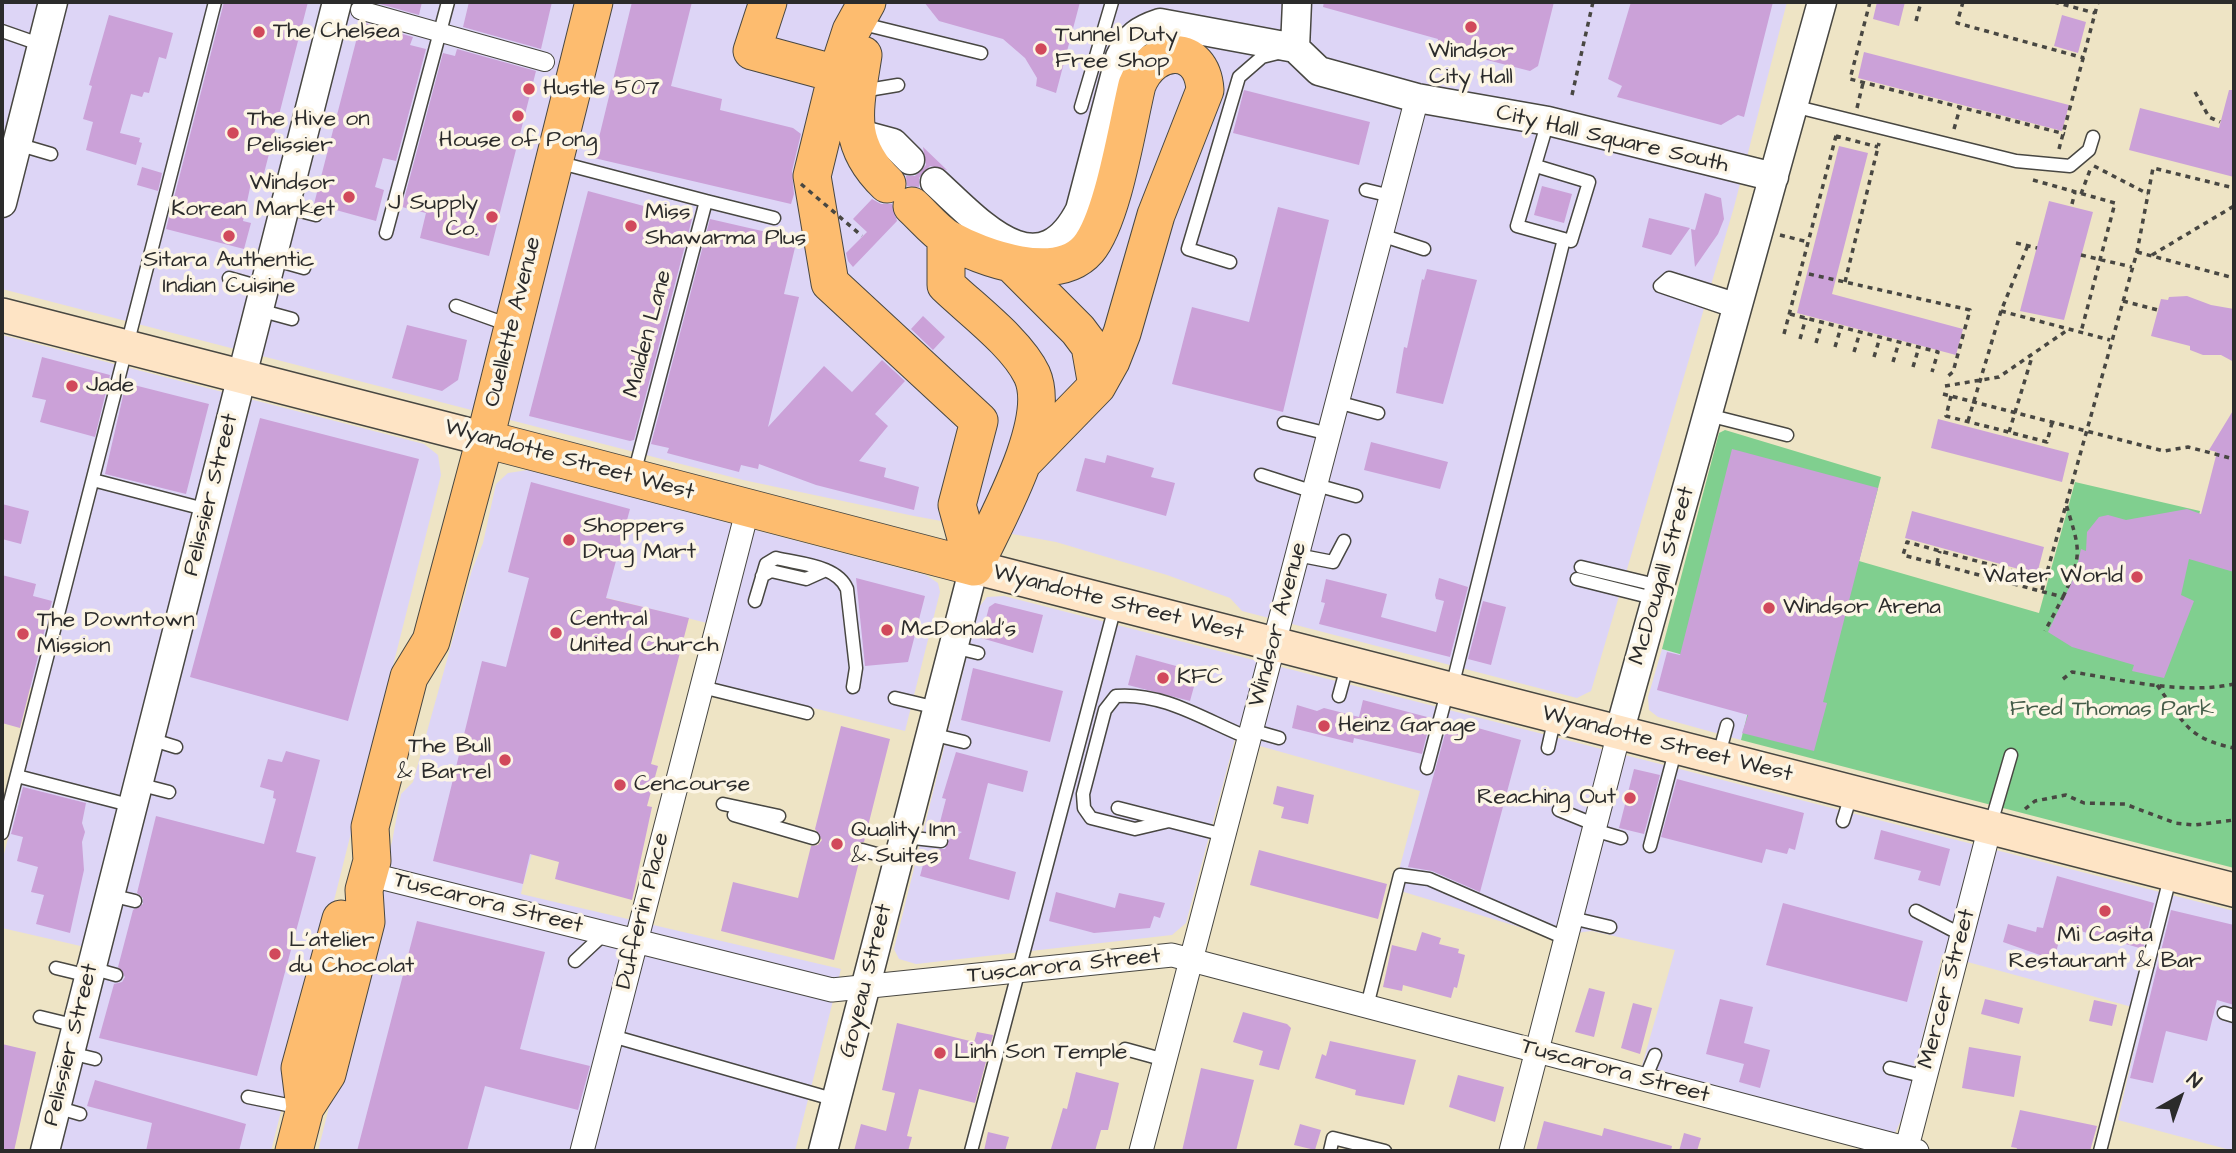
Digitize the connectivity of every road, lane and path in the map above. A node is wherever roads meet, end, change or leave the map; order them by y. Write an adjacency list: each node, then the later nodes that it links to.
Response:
1 (54, 2): 23 (street)
2 (215, 2): 115 (lane)
3 (448, 2): 20 (lane)
4 (594, 2): 48 (main road, Ouellette Avenue)
5 (768, 2): 28 (main road)
6 (1112, 2): 35 (lane)
7 (1297, 2): 24 (street)
8 (1592, 2): 32 (path)
9 (1822, 2): 34 (street, McDougall Street)
10 (1870, 2): 29 (path)
11 (1921, 2): 18 (path)
12 (1963, 2): 26 (path)
13 (2054, 2): 17 (path)
14 (2098, 2): 17 (path)
15 (348, 6): 20 (street); 64 (street, Pelissier Street)
16 (868, 10): 25 (lane); 28 (main road)
17 (2095, 13): 21 (path)
18 (1916, 21)
19 (2, 31): 23 (lane)
20 (440, 33): 27 (street); 67 (lane)
21 (2088, 43): 22 (path); 26 (path)
22 (2094, 44)
23 (42, 45): 45 (street)
24 (1296, 48): 33 (street, City Hall Square South); 52 (street); 83 (lane)
25 (981, 53)
26 (2084, 58): 42 (path)
27 (545, 62)
28 (847, 83): 30 (lane); 52 (main road); 159 (main road)
29 (1863, 83): 36 (path); 37 (path)
30 (898, 85)
31 (2195, 92): 39 (path)
32 (1572, 95)
33 (1417, 98): 38 (street, City Hall Square South); 59 (street, Windsor Avenue)
34 (1793, 106): 44 (lane); 50 (street, McDougall Street)
35 (1082, 107)
36 (1960, 107): 41 (path); 42 (path)
37 (1857, 109)
38 (1548, 121): 49 (lane); 50 (street, City Hall Square South)
39 (2220, 122)
40 (1839, 127): 43 (path)
41 (1954, 131)
42 (2065, 134): 47 (path)
43 (1836, 136): 73 (path); 90 (path)
44 (2093, 137)
45 (17, 144): 46 (lane); 61 (street)
46 (51, 154)
47 (2057, 154)
48 (554, 162): 60 (lane); 104 (main road, Ouellette Avenue)
49 (1536, 166): 72 (lane); 72 (lane)
50 (1774, 177): 94 (street, McDougall Street)
51 (2033, 180): 56 (path)
52 (911, 183): 71 (main road)
53 (801, 184): 70 (path, bridge)
54 (2234, 188): 58 (path)
55 (1366, 190): 59 (lane)
56 (2075, 192): 57 (path); 62 (path)
57 (2081, 194): 58 (path); 82 (path)
58 (2148, 194): 78 (path)
59 (1391, 196): 68 (street, Windsor Avenue)
60 (706, 201): 66 (lane); 147 (lane, Maiden Lane)
61 (2, 203)
62 (2072, 204)
63 (2234, 206): 80 (path)
64 (285, 208): 65 (lane); 81 (street, Pelissier Street)
65 (316, 215)
66 (774, 218)
67 (386, 233)
68 (1381, 235): 77 (lane); 131 (street, Windsor Avenue)
69 (1777, 235): 73 (path)
70 (862, 236)
71 (946, 238): 84 (main road); 145 (main road)
72 (1564, 239): 178 (lane)
73 (1808, 242): 97 (path)
74 (2016, 243): 75 (path)
75 (2028, 246): 76 (path); 96 (path)
76 (2037, 248)
77 (1424, 249)
78 (2137, 252): 80 (path); 85 (path)
79 (2081, 255): 82 (path)
80 (2151, 255): 89 (path)
81 (272, 260): 86 (lane); 91 (street, Pelissier Street)
82 (2101, 260): 85 (path); 108 (path)
83 (1230, 262)
84 (1012, 264): 127 (main road); 127 (main road)
85 (2132, 267): 92 (path)
86 (304, 268)
87 (1809, 274): 90 (path)
88 (229, 278): 91 (lane)
89 (2234, 279)
90 (1845, 282): 125 (path)
91 (262, 299): 101 (lane); 124 (street, Pelissier Street)
92 (2122, 300): 95 (path); 112 (path)
93 (456, 306): 104 (lane)
94 (1738, 306): 94 (lane); 135 (street, McDougall Street)
95 (2158, 310)
96 (2001, 311): 103 (path); 126 (path)
97 (1790, 314): 100 (path); 109 (path)
98 (2, 315): 115 (main road, Wyandotte Street West)
99 (2044, 316): 103 (path)
100 (1806, 318): 102 (path); 111 (path)
101 (292, 319)
102 (1822, 322): 105 (path); 114 (path)
103 (2042, 322): 106 (path)
104 (513, 326): 143 (main road, Ouellette Avenue)
105 (1841, 327): 107 (path); 117 (path)
106 (2069, 329): 108 (path); 119 (path)
107 (1860, 332): 110 (path); 118 (path)
108 (2081, 332): 112 (path)
109 (1784, 334)
110 (1880, 337): 113 (path); 120 (path)
111 (1800, 339)
112 (2110, 340): 139 (path)
113 (1899, 342): 116 (path); 121 (path)
114 (1816, 343)
115 (127, 347): 124 (main road, Wyandotte Street West); 148 (lane)
116 (1919, 347): 122 (path); 123 (path)
117 (1835, 348)
118 (1854, 352)
119 (2032, 355): 126 (path); 134 (path)
120 (1874, 358)
121 (1893, 362)
122 (1913, 367)
123 (1933, 372)
124 (242, 376): 143 (main road, Wyandotte Street West); 153 (street, Pelissier Street)
125 (1948, 376)
126 (1980, 382): 128 (path); 132 (path)
127 (1097, 386): 145 (main road)
128 (1945, 386)
129 (1943, 394): 130 (path)
130 (1951, 396): 132 (path); 136 (path)
131 (1337, 402): 133 (lane); 141 (street, Windsor Avenue)
132 (1974, 402): 134 (path); 136 (path)
133 (1378, 412)
134 (2015, 413): 137 (path); 140 (path)
135 (1708, 415): 142 (lane); 166 (street, McDougall Street)
136 (1968, 421): 140 (path)
137 (2052, 422): 139 (path); 140 (path)
138 (1284, 424): 141 (lane)
139 (2084, 431): 144 (path); 151 (path)
140 (2009, 432)
141 (1329, 435): 149 (street, Windsor Avenue)
142 (1787, 435)
143 (485, 439): 147 (main road, Wyandotte Street West); 215 (main road, Ouellette Avenue)
144 (2234, 459)
145 (1025, 460): 159 (main road)
146 (1261, 475): 149 (lane)
147 (633, 478): 152 (main road, Wyandotte Street West)
148 (93, 480): 153 (lane); 193 (lane)
149 (1315, 488): 150 (lane); 156 (street, Windsor Avenue)
150 (1356, 496)
151 (2066, 502): 165 (path); 167 (path)
152 (748, 508): 159 (main road, Wyandotte Street West); 176 (street, Dufferin Place)
153 (208, 510): 195 (street, Pelissier Street)
154 (1344, 541): 156 (lane)
155 (1940, 551): 157 (path); 158 (path); 158 (path)
156 (1297, 555): 171 (street, Windsor Avenue)
157 (1978, 561): 160 (path); 162 (path)
158 (1937, 563): 162 (path)
159 (974, 567): 169 (main road, Wyandotte Street West); 182 (street, Goyeau Street)
160 (2015, 571): 163 (path); 164 (path)
161 (1579, 573): 166 (lane)
162 (1975, 573): 164 (path)
163 (2035, 577)
164 (2012, 583): 165 (path)
165 (2042, 590): 167 (path)
166 (1659, 593): 184 (street, McDougall Street)
167 (2063, 597): 170 (path)
168 (755, 601): 177 (lane)
169 (1116, 603): 171 (main road, Wyandotte Street West); 227 (lane)
170 (2045, 631)
171 (1274, 644): 172 (main road, Wyandotte Street West); 185 (street, Windsor Avenue)
172 (1348, 663): 178 (main road, Wyandotte Street West); 179 (lane)
173 (2063, 679): 175 (path)
174 (2234, 684): 175 (path)
175 (2157, 685): 189 (path)
176 (702, 687): 181 (lane); 222 (street, Dufferin Place)
177 (853, 687)
178 (1450, 689): 184 (main road, Wyandotte Street West); 192 (lane)
179 (1339, 696)
180 (895, 698): 182 (lane)
181 (807, 713)
182 (934, 721): 187 (lane); 212 (street, Goyeau Street)
183 (1727, 725): 191 (lane)
184 (1619, 733): 188 (main road, Wyandotte Street West); 205 (street, McDougall Street)
185 (1250, 734): 186 (lane); 203 (lane); 207 (street, Windsor Avenue)
186 (1279, 738)
187 (964, 742)
188 (1676, 748): 191 (main road, Wyandotte Street West); 211 (lane)
189 (2234, 748)
190 (2011, 755): 204 (lane)
191 (1718, 758): 204 (main road, Wyandotte Street West)
192 (1427, 768)
193 (16, 776): 195 (lane); 206 (lane)
194 (169, 792): 195 (lane)
195 (136, 795): 226 (street, Pelissier Street)
196 (723, 804): 201 (lane)
197 (1118, 808): 203 (lane)
198 (2025, 809): 202 (path)
199 (1559, 810): 205 (lane)
200 (734, 815): 208 (lane)
201 (779, 816)
202 (2234, 820)
203 (1169, 821): 207 (lane)
204 (1990, 827): 214 (main road, Wyandotte Street West); 221 (street, Mercer Street)
205 (1595, 828): 209 (lane); 219 (street, McDougall Street)
206 (2, 833)
207 (1224, 835): 223 (street, Windsor Avenue)
208 (813, 838)
209 (1621, 838)
210 (941, 841): 212 (lane)
211 (1650, 846)
212 (901, 849): 213 (lane); 228 (street, Goyeau Street)
213 (862, 850)
214 (2171, 873): 216 (main road, Wyandotte Street West); 253 (lane)
215 (368, 875): 220 (street, Tuscarora Street); 242 (main road)
216 (2234, 890)
217 (1916, 911): 221 (lane)
218 (1610, 927): 219 (lane)
219 (1570, 928): 229 (lane); 234 (street, McDougall Street)
220 (605, 933): 222 (street, Tuscarora Street); 224 (lane)
221 (1962, 935): 238 (street, Mercer Street)
222 (637, 941): 228 (street, Tuscarora Street); 231 (street, Dufferin Place)
223 (1191, 960): 227 (street, Tuscarora Street); 229 (street, Tuscarora Street); 236 (street, Windsor Avenue)
224 (575, 961)
225 (57, 968): 226 (lane)
226 (99, 973): 232 (street, Pelissier Street)
227 (1019, 973): 228 (street, Tuscarora Street); 248 (lane)
228 (865, 987): 241 (street, Goyeau Street)
229 (1367, 1006): 234 (street, Tuscarora Street)
230 (40, 1017): 232 (lane)
231 (612, 1036): 241 (lane); 246 (street, Dufferin Place)
232 (81, 1046): 244 (street, Pelissier Street)
233 (1125, 1049): 236 (lane)
234 (1537, 1051): 239 (street, Tuscarora Street); 252 (street, McDougall Street)
235 (1655, 1055): 239 (lane)
236 (1165, 1060): 249 (street, Windsor Avenue)
237 (1890, 1068): 238 (lane)
238 (1926, 1077): 243 (street, Mercer Street)
239 (1645, 1079): 243 (street, Tuscarora Street)
240 (248, 1097): 242 (lane)
241 (836, 1100): 247 (street, Goyeau Street)
242 (305, 1108): 245 (main road)
243 (1910, 1150)
244 (45, 1151)
245 (295, 1151)
246 (582, 1151)
247 (823, 1151)
248 (971, 1151)
249 (1141, 1151)
250 (1330, 1151): 251 (lane)
251 (1385, 1151)
252 (1511, 1151)
253 (2100, 1151)

